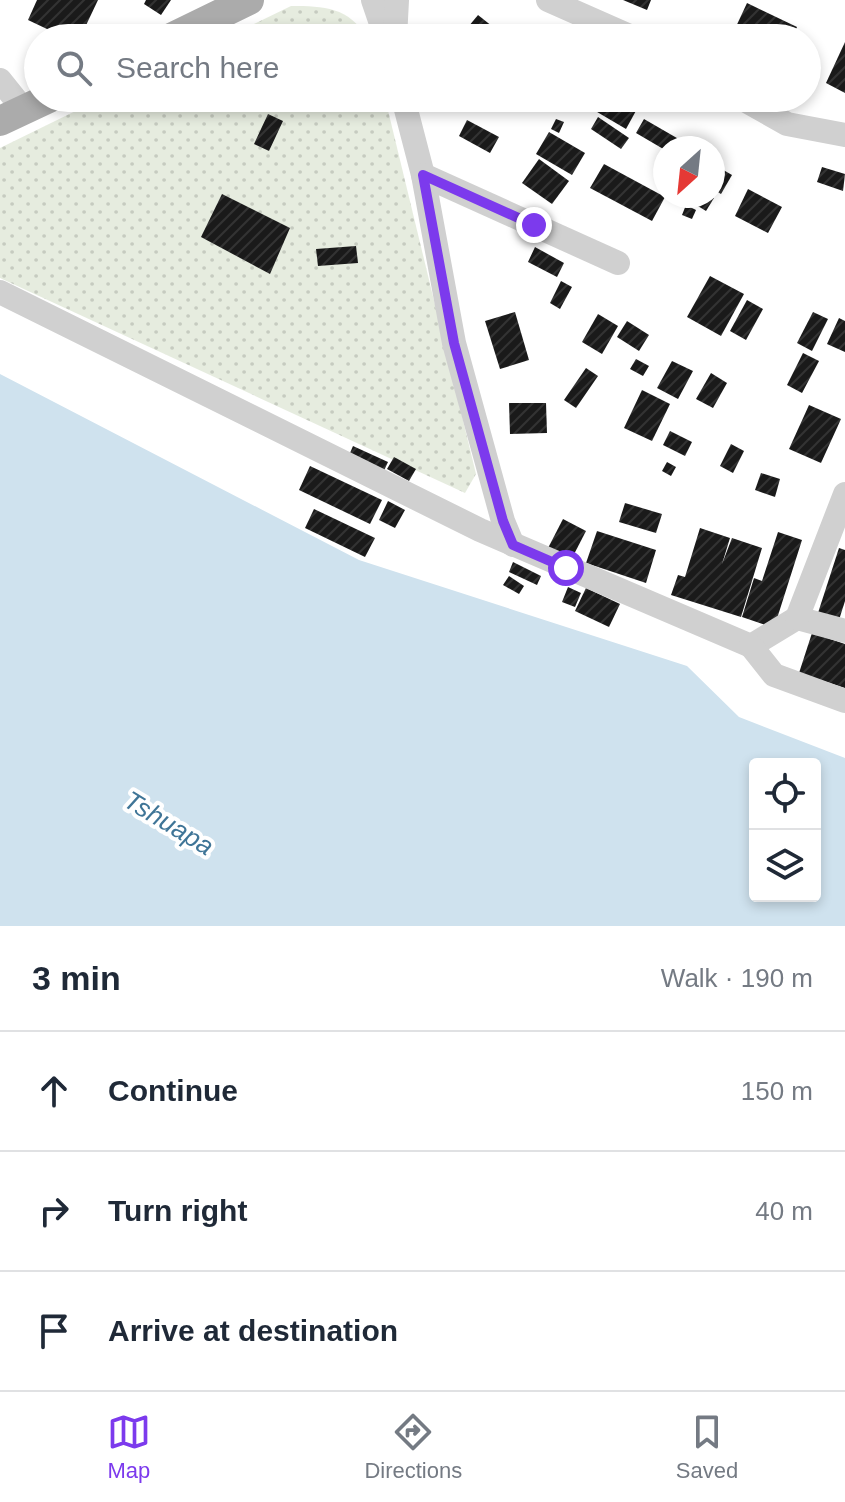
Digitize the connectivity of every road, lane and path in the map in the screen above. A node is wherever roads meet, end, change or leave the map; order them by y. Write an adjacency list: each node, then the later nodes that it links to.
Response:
1 (249, 0): 5 (main road)
2 (373, 0): 6 (street)
3 (397, 0): 7 (street)
4 (548, 0): 8 (street)
5 (200, 24)
6 (381, 24)
7 (396, 24)
8 (602, 24)
9 (0, 80): 10 (street)
10 (24, 110)
11 (407, 112): 14 (street)
12 (766, 112): 13 (street)
13 (845, 135)
14 (423, 175): 15 (street); 18 (street)
15 (618, 263)
16 (0, 292): 18 (street)
17 (845, 494): 19 (street)
18 (513, 545): 21 (street)
19 (797, 618): 20 (street); 21 (street)
20 (845, 631)
21 (751, 646): 22 (street)
22 (845, 701)

